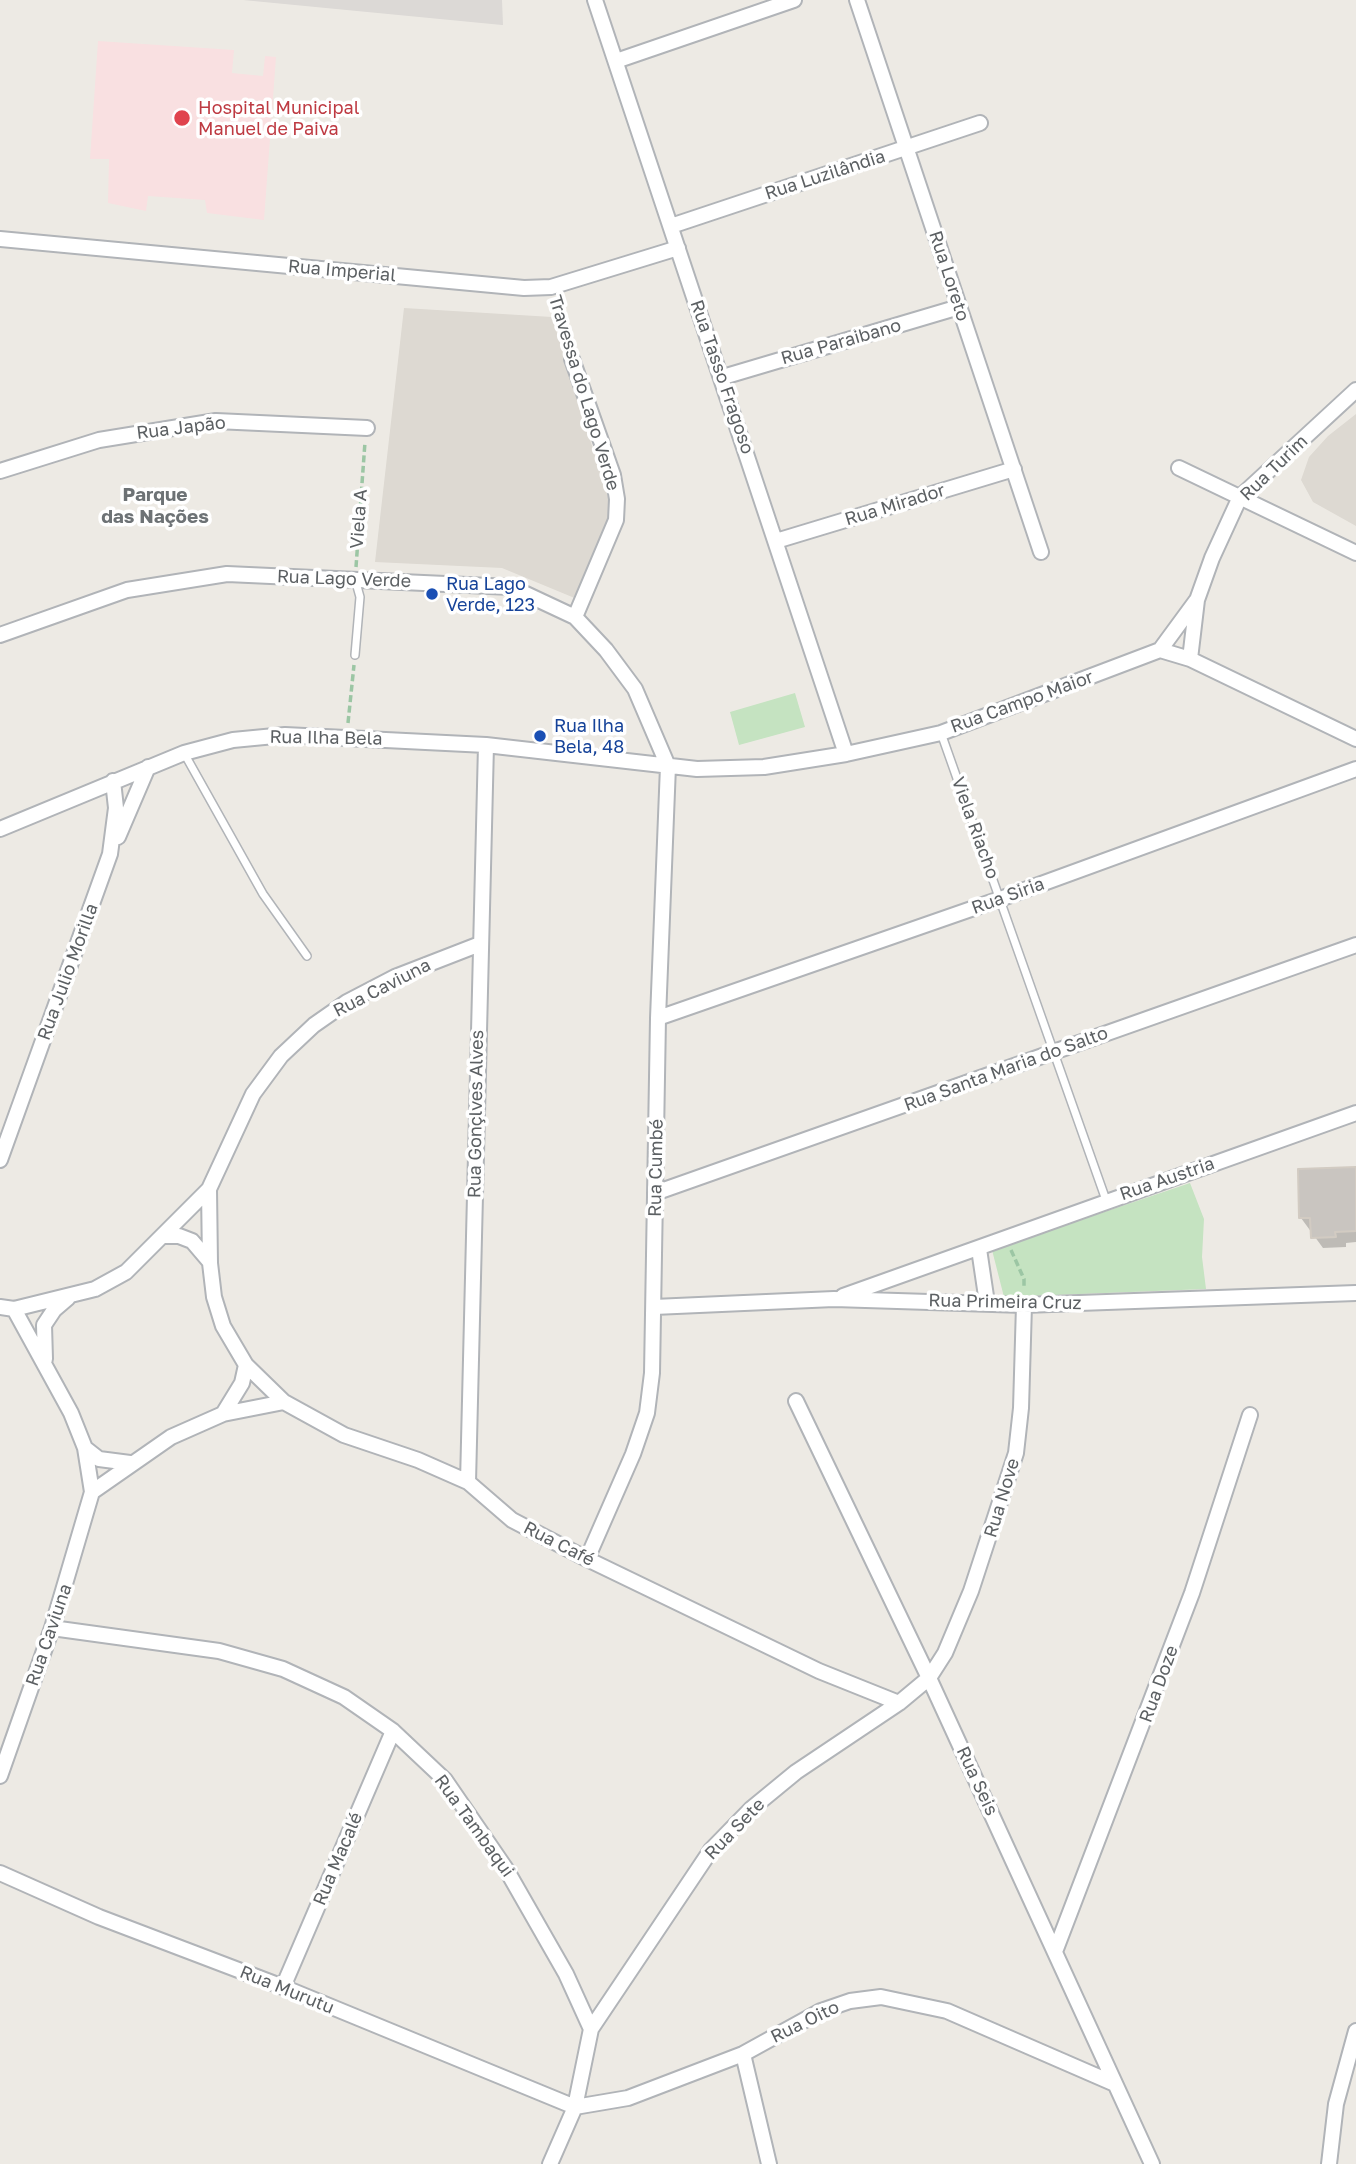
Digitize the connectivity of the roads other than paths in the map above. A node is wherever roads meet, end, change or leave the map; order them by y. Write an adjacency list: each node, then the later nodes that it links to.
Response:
1 (595, 0): 4 (street, Rua Tasso Fragoso)
2 (794, 0): 4 (street)
3 (857, 0): 6 (street, Rua Loreto)
4 (616, 61): 7 (street, Rua Tasso Fragoso)
5 (980, 122): 6 (street, Rua Luzilândia)
6 (907, 148): 7 (street, Rua Luzilândia); 10 (street, Rua Loreto)
7 (671, 226): 9 (street, Rua Tasso Fragoso)
8 (0, 239): 9 (street, Rua Imperial)
9 (678, 248): 12 (street, Rua Tasso Fragoso)
10 (959, 307): 12 (street, Rua Paraibano); 16 (street, Rua Loreto)
11 (572, 359): 24 (street, Travessa do Lago Verde)
12 (723, 377): 19 (street, Rua Tasso Fragoso)
13 (1356, 390): 18 (street, Rua Turim)
14 (367, 428): 17 (street, Rua Japão)
15 (1179, 468): 18 (street)
16 (1014, 469): 19 (street, Rua Mirador); 20 (street, Rua Loreto)
17 (0, 471)
18 (1240, 497): 21 (street); 23 (street, Rua Turim)
19 (776, 541): 35 (street, Rua Tasso Fragoso)
20 (1041, 552)
21 (1356, 553)
22 (355, 579): 24 (street, Rua Lago Verde); 25 (street, Rua Lago Verde); 29 (lane)
23 (1197, 600): 28 (street, Rua Turim); 30 (street, Rua Turim)
24 (575, 617): 36 (street, Rua Lago Verde)
25 (21, 626): 26 (street); 27 (street)
26 (0, 627)
27 (0, 635)
28 (1160, 650): 30 (street); 31 (street, Rua Campo Maior)
29 (355, 655)
30 (1190, 659): 32 (street)
31 (941, 733): 35 (street, Rua Campo Maior); 42 (lane, Viela Riacho)
32 (1356, 739)
33 (486, 746): 34 (street, Rua Ilha Bela); 36 (street, Rua Ilha Bela); 43 (street, Rua Gonçlves Alves)
34 (184, 753): 37 (street, Rua Ilha Bela); 45 (lane)
35 (846, 754): 36 (street, Rua Campo Maior)
36 (668, 766): 46 (street, Rua Cumbé)
37 (148, 767): 39 (street, Rua Ilha Bela); 41 (street)
38 (1356, 769): 42 (street, Rua Siria)
39 (113, 781): 40 (street, Rua Ilha Bela); 41 (street, Rua Julio Morilla)
40 (0, 830)
41 (110, 854): 49 (street, Rua Julio Morilla)
42 (1000, 899): 46 (street, Rua Siria); 47 (lane, Viela Riacho)
43 (480, 944): 50 (street, Rua Caviuna); 71 (street, Rua Gonçlves Alves)
44 (1356, 944): 47 (street, Rua Santa Maria do Salto)
45 (307, 956)
46 (658, 1018): 51 (street, Rua Cumbé)
47 (1053, 1053): 51 (street, Rua Santa Maria do Salto); 52 (lane, Viela Riacho)
48 (1356, 1113): 52 (street, Rua Austria)
49 (0, 1160)
50 (209, 1189): 53 (street, Rua Caviuna); 55 (street, Rua Caviuna)
51 (655, 1193): 61 (street, Rua Cumbé)
52 (1106, 1200): 54 (street, Rua Austria)
53 (162, 1236): 55 (street); 57 (street, Rua Caviuna)
54 (979, 1249): 58 (street, Rua Austria); 59 (street)
55 (210, 1263): 63 (street, Rua Caviuna)
56 (1356, 1293): 60 (street, Rua Primeira Cruz)
57 (72, 1294): 62 (street, Rua Caviuna); 64 (street, Rua Caviuna)
58 (834, 1299): 59 (street, Rua Primeira Cruz); 61 (street, Rua Primeira Cruz)
59 (987, 1303): 60 (street, Rua Primeira Cruz)
60 (1024, 1306): 75 (street, Rua Nove)
61 (654, 1307): 73 (street, Rua Cumbé)
62 (7, 1308): 64 (street)
63 (246, 1365): 66 (street, Rua Caviuna); 67 (street)
64 (45, 1366): 69 (street)
65 (796, 1401): 75 (street, Rua Seis)
66 (284, 1402): 67 (street); 71 (street, Rua Café)
67 (223, 1414): 70 (street)
68 (1250, 1415): 80 (street, Rua Doze)
69 (85, 1448): 70 (street); 72 (street)
70 (130, 1463): 72 (street)
71 (468, 1482): 73 (street, Rua Café)
72 (92, 1492): 74 (street, Rua Caviuna)
73 (587, 1559): 76 (street, Rua Café)
74 (52, 1628): 77 (street, Rua Tambaqui); 78 (street, Rua Caviuna)
75 (929, 1678): 76 (street, Rua Sete); 80 (street, Rua Seis)
76 (899, 1703): 82 (street, Rua Sete)
77 (393, 1731): 81 (street, Rua Macalé); 82 (street, Rua Tambaqui)
78 (0, 1776)
79 (0, 1873): 81 (street, Rua Murutu)
80 (1056, 1949): 85 (street, Rua Seis)
81 (284, 1987): 86 (street, Rua Murutu)
82 (591, 2029): 86 (street)
83 (1356, 2031): 90 (street)
84 (743, 2054): 85 (street, Rua Oito); 86 (street, Rua Oito); 88 (street)
85 (1115, 2084): 89 (street, Rua Seis)
86 (575, 2107): 87 (street)
87 (550, 2164)
88 (769, 2164)
89 (1152, 2164)
90 (1329, 2164)

